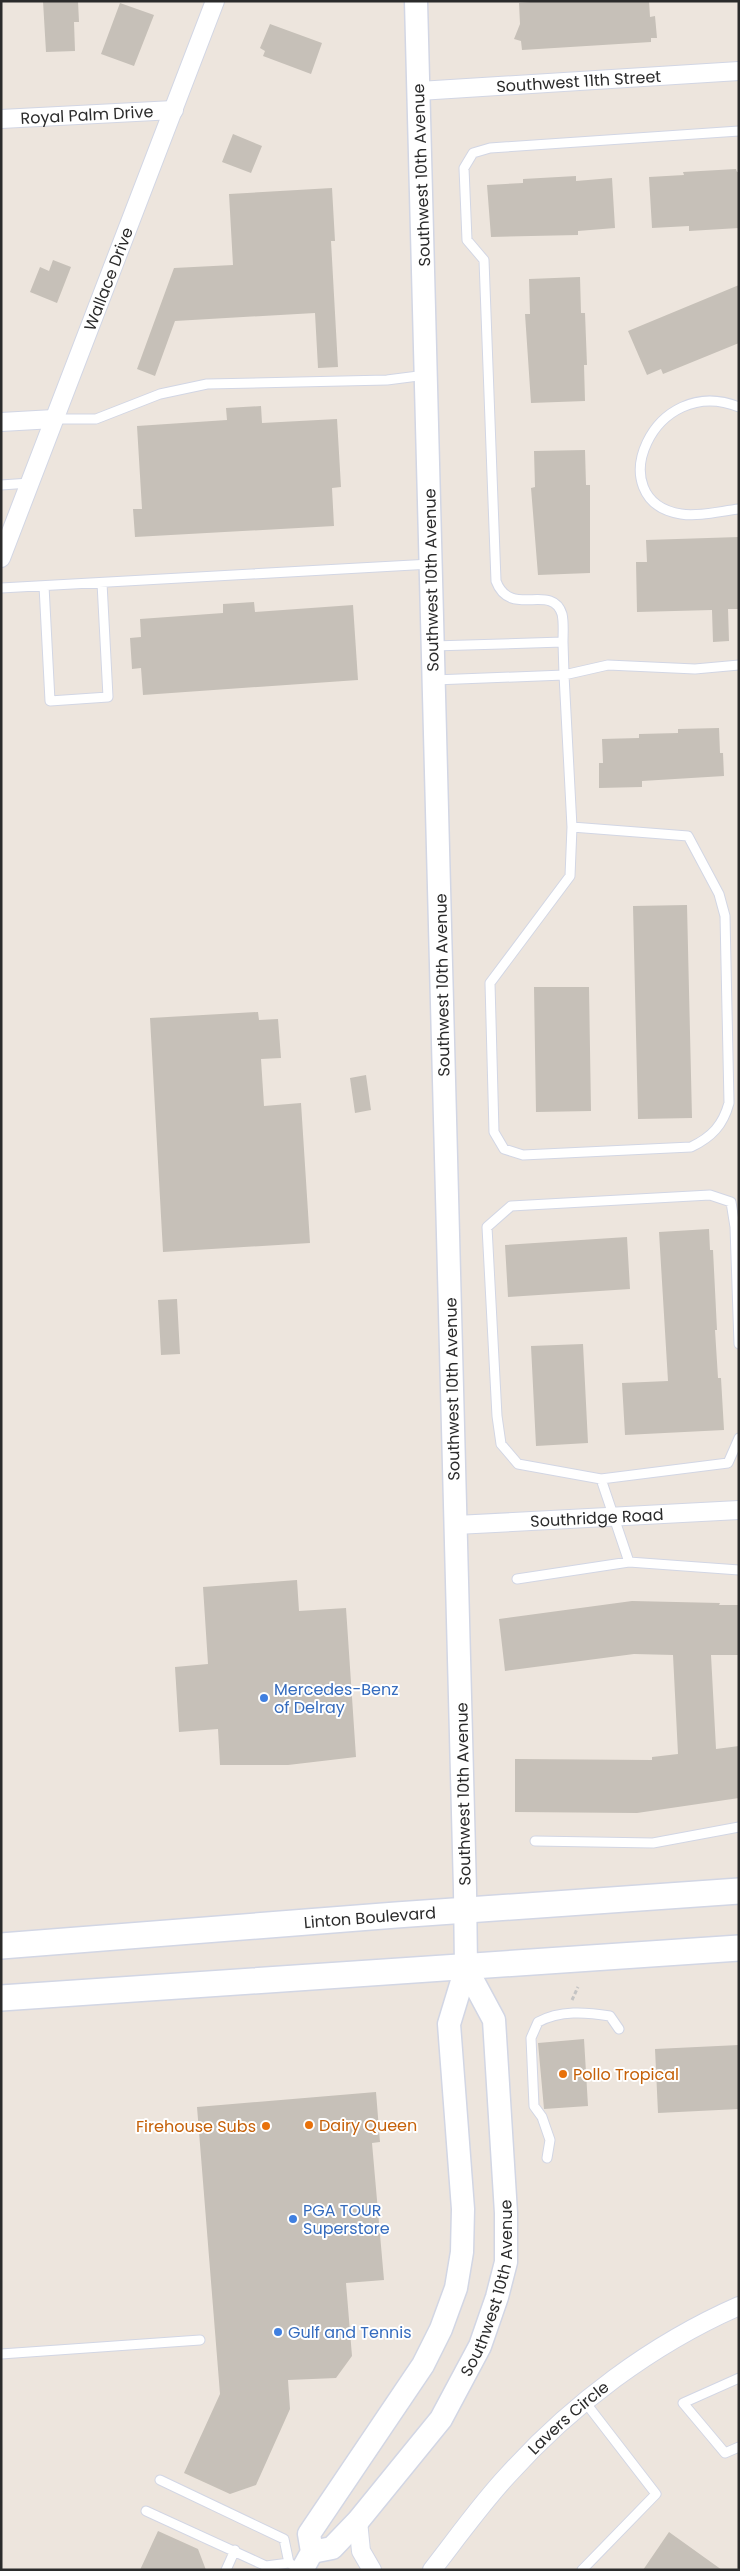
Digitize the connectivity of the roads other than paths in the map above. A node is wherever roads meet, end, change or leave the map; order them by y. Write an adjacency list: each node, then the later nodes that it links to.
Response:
1 (215, 1): 5 (street, Wallace Drive)
2 (416, 1): 4 (street, Southwest 10th Avenue)
3 (739, 71): 4 (street, Southwest 11th Street)
4 (419, 91): 8 (street, Southwest 10th Avenue)
5 (174, 110): 6 (street, Royal Palm Drive); 10 (street, Wallace Drive)
6 (1, 119)
7 (739, 131): 20 (lane)
8 (426, 375): 10 (lane); 16 (street, Southwest 10th Avenue)
9 (739, 407): 14 (lane)
10 (54, 419): 11 (street); 12 (street, Wallace Drive)
11 (1, 422)
12 (30, 483): 13 (lane); 15 (street, Wallace Drive)
13 (1, 485)
14 (739, 509)
15 (1, 558)
16 (431, 564): 17 (lane); 21 (street, Southwest 10th Avenue)
17 (102, 583): 18 (lane); 18 (lane)
18 (44, 586): 19 (lane)
19 (1, 588)
20 (563, 642): 21 (lane); 23 (lane)
21 (433, 646): 24 (street, Southwest 10th Avenue)
22 (739, 665): 23 (lane)
23 (564, 675): 24 (lane); 25 (lane)
24 (434, 680): 31 (street, Southwest 10th Avenue)
25 (572, 827): 25 (lane)
26 (739, 1344): 28 (lane)
27 (739, 1438): 28 (lane)
28 (601, 1479): 30 (lane)
29 (739, 1510): 30 (street, Southridge Road)
30 (613, 1516): 31 (street, Southridge Road); 32 (lane)
31 (456, 1525): 38 (street, Southwest 10th Avenue)
32 (629, 1562): 33 (lane); 34 (lane)
33 (739, 1570)
34 (517, 1579)
35 (739, 1827): 36 (lane)
36 (535, 1841)
37 (739, 1891): 38 (main road, Linton Boulevard)
38 (466, 1910): 39 (main road, Linton Boulevard); 41 (street, Southwest 10th Avenue)
39 (1, 1946)
40 (739, 1948): 41 (main road)
41 (466, 1968): 42 (main road); 53 (street, Southwest 10th Avenue); 55 (street, Southwest 10th Avenue)
42 (1, 1998)
43 (619, 2029): 44 (lane)
44 (547, 2158)
45 (739, 2306): 49 (street, Lavers Circle)
46 (200, 2340): 47 (lane)
47 (1, 2354)
48 (739, 2378): 50 (lane)
49 (585, 2402): 58 (street, Lavers Circle); 59 (lane)
50 (739, 2447)
51 (160, 2480): 55 (lane)
52 (146, 2511): 54 (lane)
53 (358, 2521): 55 (street, Southwest 10th Avenue); 57 (street)
54 (235, 2550): 55 (lane); 56 (lane)
55 (301, 2565)
56 (226, 2570)
57 (372, 2570)
58 (432, 2570)
59 (582, 2570)

